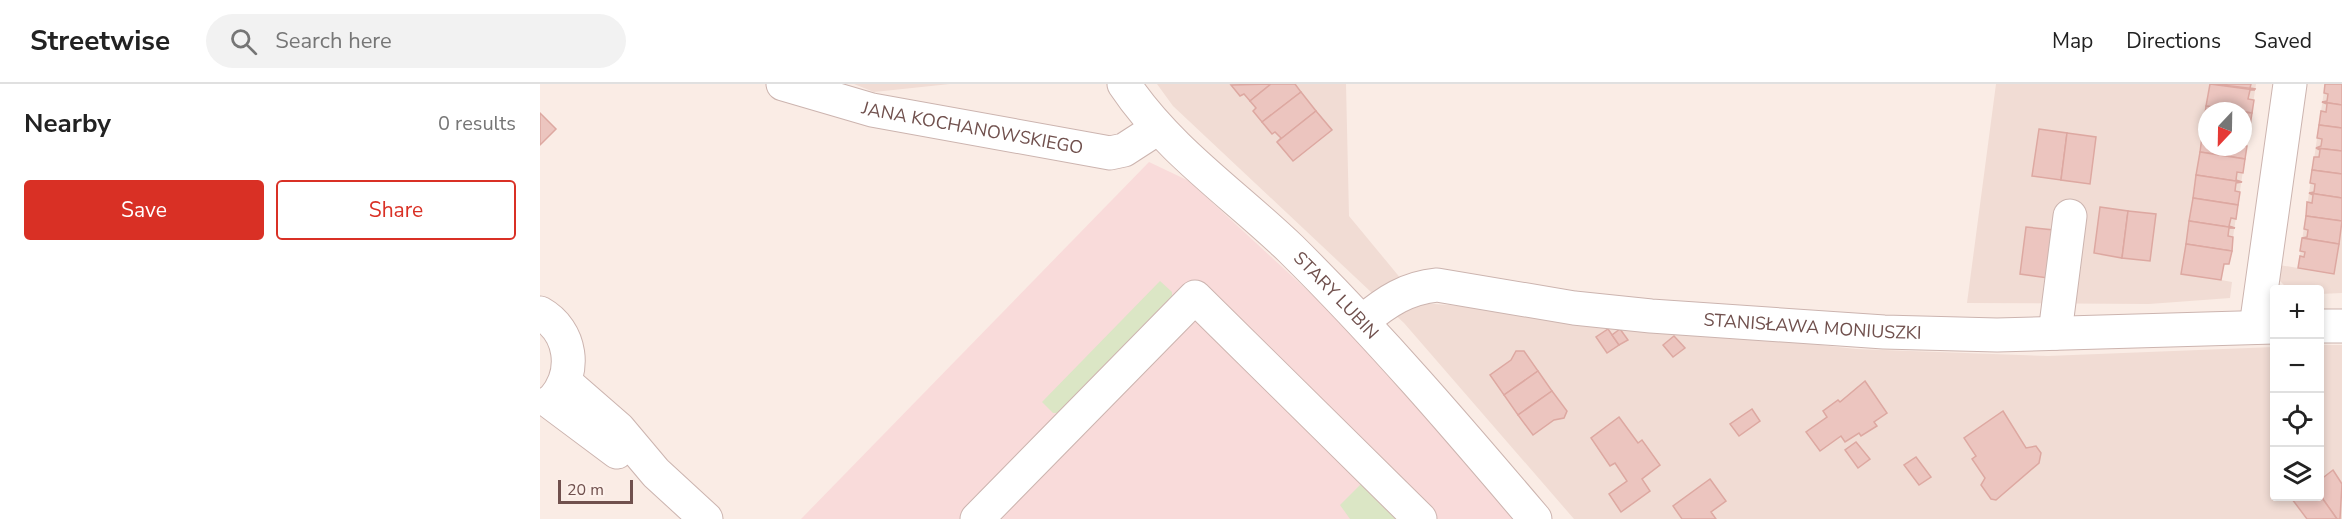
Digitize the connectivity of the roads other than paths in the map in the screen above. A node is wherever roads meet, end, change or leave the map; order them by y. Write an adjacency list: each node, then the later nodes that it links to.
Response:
1 (783, 84): 4 (street, JANA KOCHANOWSKIEGO)
2 (1124, 84): 4 (street, STARY LUBIN)
3 (2290, 84): 10 (street)
4 (1158, 128): 7 (street, STARY LUBIN)
5 (2070, 216): 11 (street)
6 (540, 314): 12 (street)
7 (1364, 321): 11 (street, STANISŁAWA MONIUSZKI); 16 (street, STARY LUBIN)
8 (2324, 326): 9 (street)
9 (2342, 326)
10 (2265, 327): 11 (street, STANISŁAWA MONIUSZKI)
11 (2055, 333)
12 (552, 398): 13 (street)
13 (706, 519)
14 (977, 519): 15 (street)
15 (1420, 519)
16 (1535, 519)

